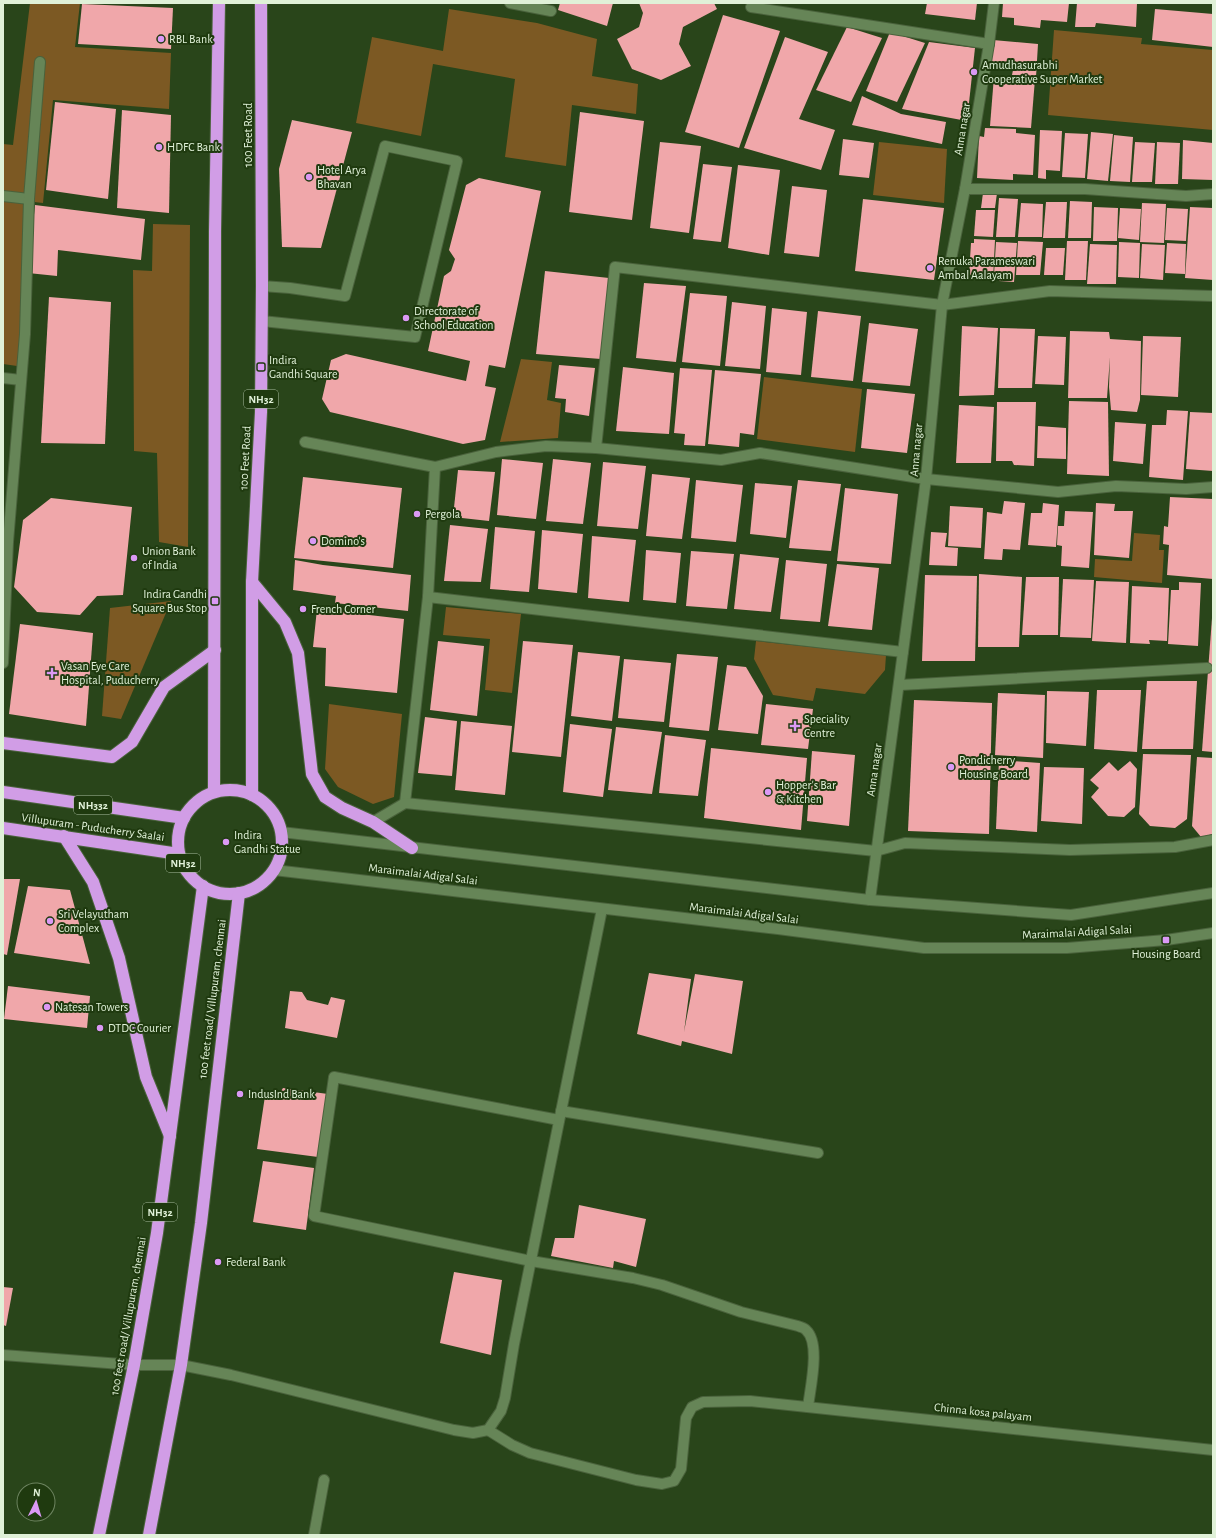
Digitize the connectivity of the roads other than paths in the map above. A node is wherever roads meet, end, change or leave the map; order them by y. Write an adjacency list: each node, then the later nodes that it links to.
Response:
1 (219, 3): 27 (highway)
2 (261, 3): 13 (highway, 100 Feet Road / NH32)
3 (510, 3): 6 (street)
4 (994, 3): 7 (street, Anna nagar)
5 (751, 7): 7 (street)
6 (551, 11)
7 (989, 44): 9 (street, Anna nagar)
8 (40, 62): 12 (street)
9 (965, 189): 10 (street); 15 (street, Anna nagar)
10 (1213, 194)
11 (3, 196): 12 (street)
12 (29, 199): 18 (street)
13 (262, 286): 16 (highway, 100 Feet Road / NH32); 16 (street)
14 (1213, 296): 15 (street)
15 (942, 305): 20 (street); 22 (street, Anna nagar)
16 (262, 321): 25 (highway, 100 Feet Road / NH32)
17 (3, 378): 18 (street)
18 (21, 380): 24 (street)
19 (305, 442): 21 (street)
20 (596, 448): 21 (street); 22 (street)
21 (435, 467): 26 (street)
22 (926, 479): 23 (street); 28 (street, Anna nagar)
23 (1213, 487)
24 (6, 545): 29 (street)
25 (252, 582): 35 (highway, 100 Feet Road / NH32); 38 (highway)
26 (428, 597): 28 (street); 36 (street)
27 (215, 650): 32 (highway); 34 (highway)
28 (903, 652): 31 (street, Anna nagar)
29 (3, 663)
30 (1207, 668): 31 (street)
31 (900, 684): 44 (street, Anna nagar)
32 (3, 744)
33 (3, 792): 37 (highway, Villupuram - Puducherry Saalai / NH332)
34 (214, 792): 35 (highway, NH32); 37 (highway, NH32)
35 (252, 795): 40 (highway, NH32)
36 (405, 804): 38 (street); 44 (street)
37 (184, 818): 45 (highway, NH32)
38 (373, 822): 43 (highway)
39 (3, 828): 41 (highway, Villupuram - Puducherry Saalai)
40 (281, 832): 43 (street, Maraimalai Adigal Salai); 46 (highway, NH32)
41 (64, 836): 45 (highway, Villupuram - Puducherry Saalai); 54 (highway)
42 (1213, 840): 44 (street)
43 (412, 848): 50 (street, Maraimalai Adigal Salai)
44 (876, 850): 50 (street, Anna nagar)
45 (179, 854): 47 (highway, NH32)
46 (274, 870): 48 (highway, NH32); 51 (street, Maraimalai Adigal Salai)
47 (203, 886): 48 (highway, NH32); 54 (highway, 100 feet road/ Villupuram, chennai / NH32)
48 (239, 893): 59 (highway, 100 feet road/ Villupuram, chennai)
49 (1213, 893): 50 (street, Maraimalai Adigal Salai)
50 (870, 900)
51 (602, 909): 52 (street, Maraimalai Adigal Salai); 53 (street)
52 (1213, 933)
53 (560, 1115): 55 (street); 56 (street); 56 (street)
54 (170, 1137): 58 (highway, 100 feet road/ Villupuram, chennai / NH32)
55 (818, 1153)
56 (531, 1260): 60 (street); 61 (street)
57 (3, 1355): 58 (street)
58 (134, 1365): 59 (street); 64 (highway, 100 feet road/ Villupuram, chennai / NH32)
59 (181, 1365): 61 (street); 65 (highway, 100 feet road/ Villupuram, chennai)
60 (808, 1407): 61 (street, Chinna kosa palayam); 62 (street, Chinna kosa palayam)
61 (488, 1430)
62 (1213, 1450)
63 (324, 1480): 66 (street)
64 (99, 1535)
65 (149, 1535)
66 (314, 1535)

